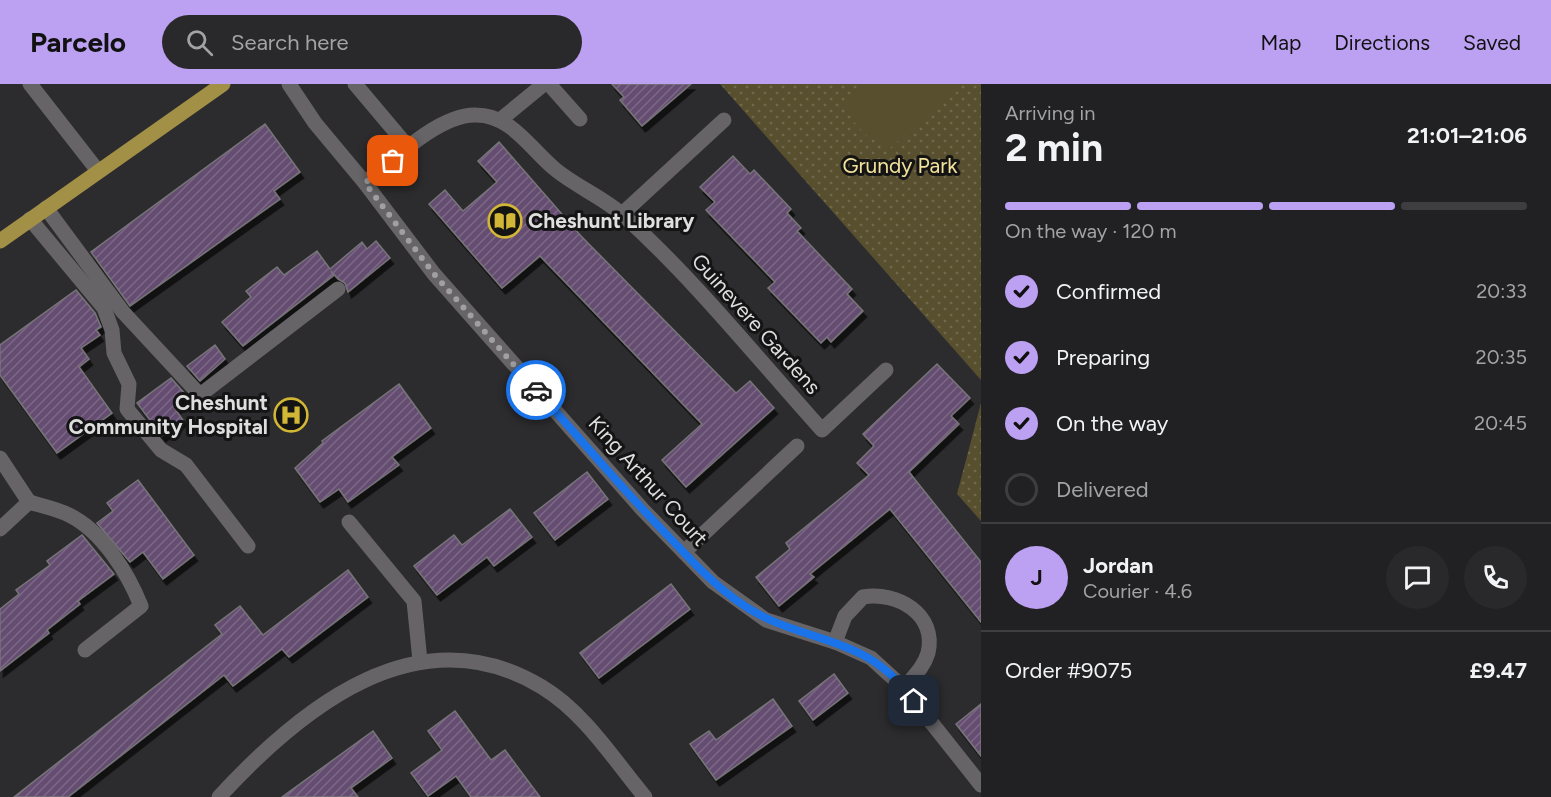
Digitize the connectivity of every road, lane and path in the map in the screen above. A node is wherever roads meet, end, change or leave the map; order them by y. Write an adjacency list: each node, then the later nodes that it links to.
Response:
1 (30, 84): 11 (street)
2 (223, 84): 11 (main road)
3 (289, 84): 12 (street, King Arthur Court)
4 (355, 84): 10 (street)
5 (544, 84): 8 (street)
6 (549, 84): 7 (street)
7 (580, 119)
8 (500, 120): 10 (street, Guinevere Gardens); 14 (street, Guinevere Gardens)
9 (724, 120): 14 (street)
10 (409, 148): 12 (street, Guinevere Gardens)
11 (98, 171): 13 (main road)
12 (365, 183): 25 (street, King Arthur Court)
13 (46, 208): 15 (main road); 17 (street)
14 (622, 214): 18 (street, Guinevere Gardens)
15 (30, 219): 16 (main road); 24 (street)
16 (0, 241)
17 (338, 290)
18 (886, 370)
19 (797, 446): 25 (street)
20 (0, 458): 21 (street)
21 (29, 502): 23 (street); 27 (street)
22 (349, 522): 28 (street)
23 (0, 529)
24 (248, 546)
25 (684, 552): 26 (street, King Arthur Court)
26 (835, 642): 29 (street, King Arthur Court); 29 (street)
27 (85, 650)
28 (420, 661): 31 (street); 32 (street)
29 (904, 688): 30 (street, King Arthur Court)
30 (981, 785)
31 (219, 797)
32 (645, 797)

